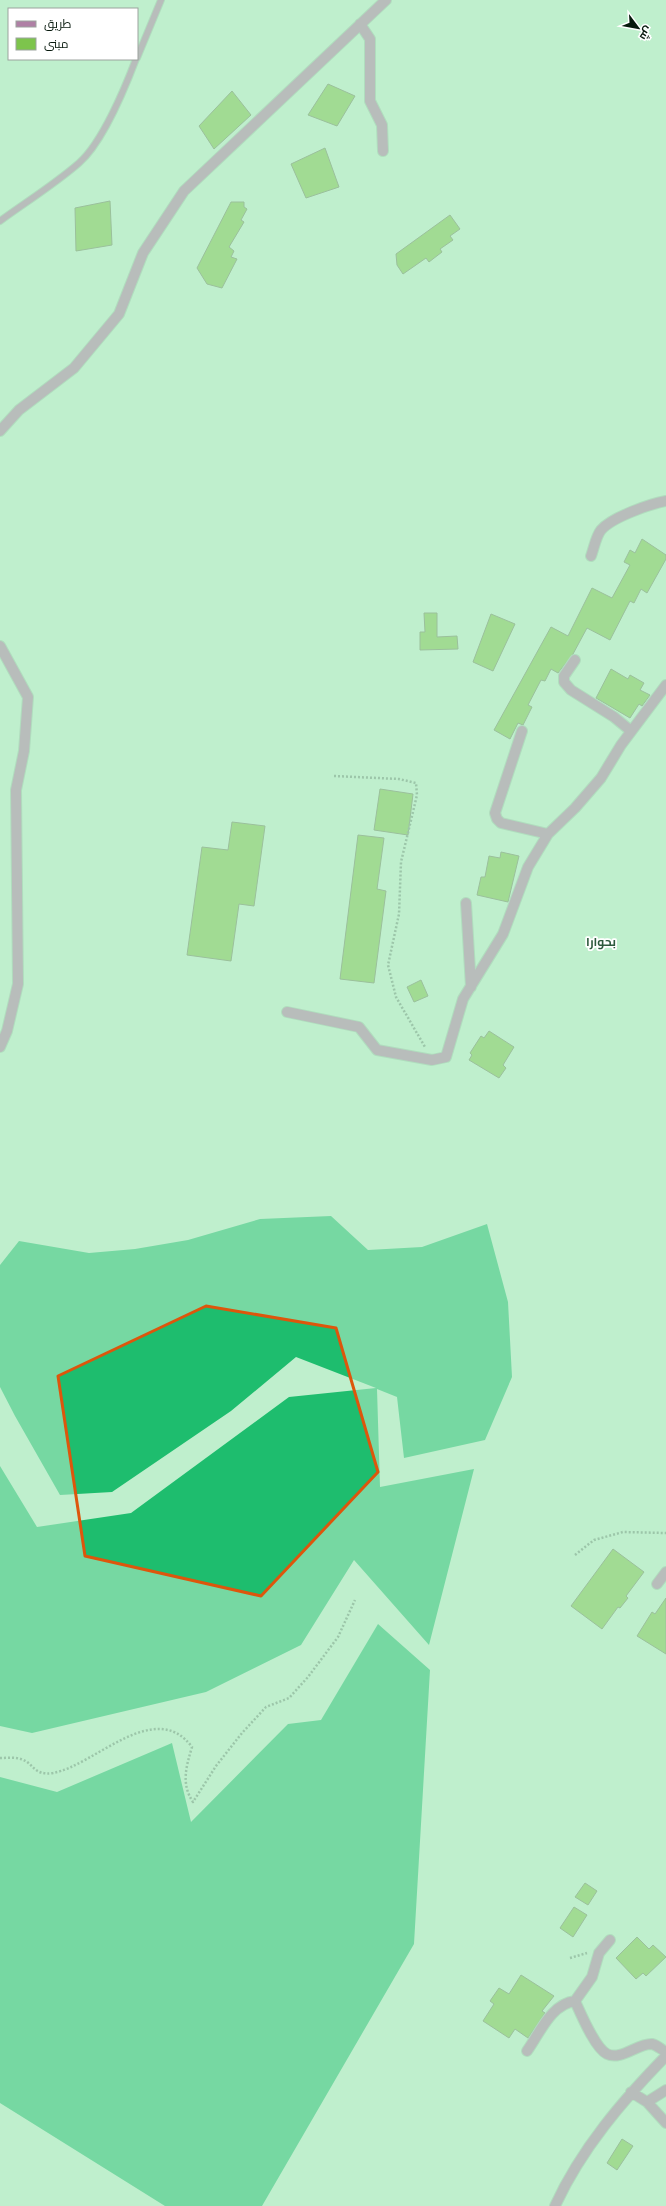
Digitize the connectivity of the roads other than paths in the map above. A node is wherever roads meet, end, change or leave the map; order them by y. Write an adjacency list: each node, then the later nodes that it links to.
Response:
1 (161, 0): 4 (lane)
2 (386, 0): 3 (street)
3 (360, 24): 6 (street); 8 (street)
4 (138, 56)
5 (136, 60): 7 (lane)
6 (383, 151)
7 (0, 221)
8 (0, 431)
9 (666, 502): 10 (street)
10 (591, 556)
11 (0, 646): 20 (street)
12 (575, 660): 15 (street)
13 (666, 685): 15 (street)
14 (522, 731): 16 (street)
15 (632, 731): 16 (street)
16 (548, 834): 18 (street)
17 (466, 903): 18 (street)
18 (470, 987): 19 (street)
19 (287, 1012)
20 (0, 1047)
21 (666, 1572): 22 (street)
22 (657, 1584)
23 (610, 1940): 24 (street)
24 (575, 2001): 25 (street); 26 (street)
25 (528, 2051)
26 (666, 2052)
27 (666, 2056): 29 (street)
28 (666, 2090): 30 (street)
29 (631, 2092): 30 (street); 32 (street)
30 (647, 2102): 31 (street)
31 (666, 2123)
32 (555, 2206)

